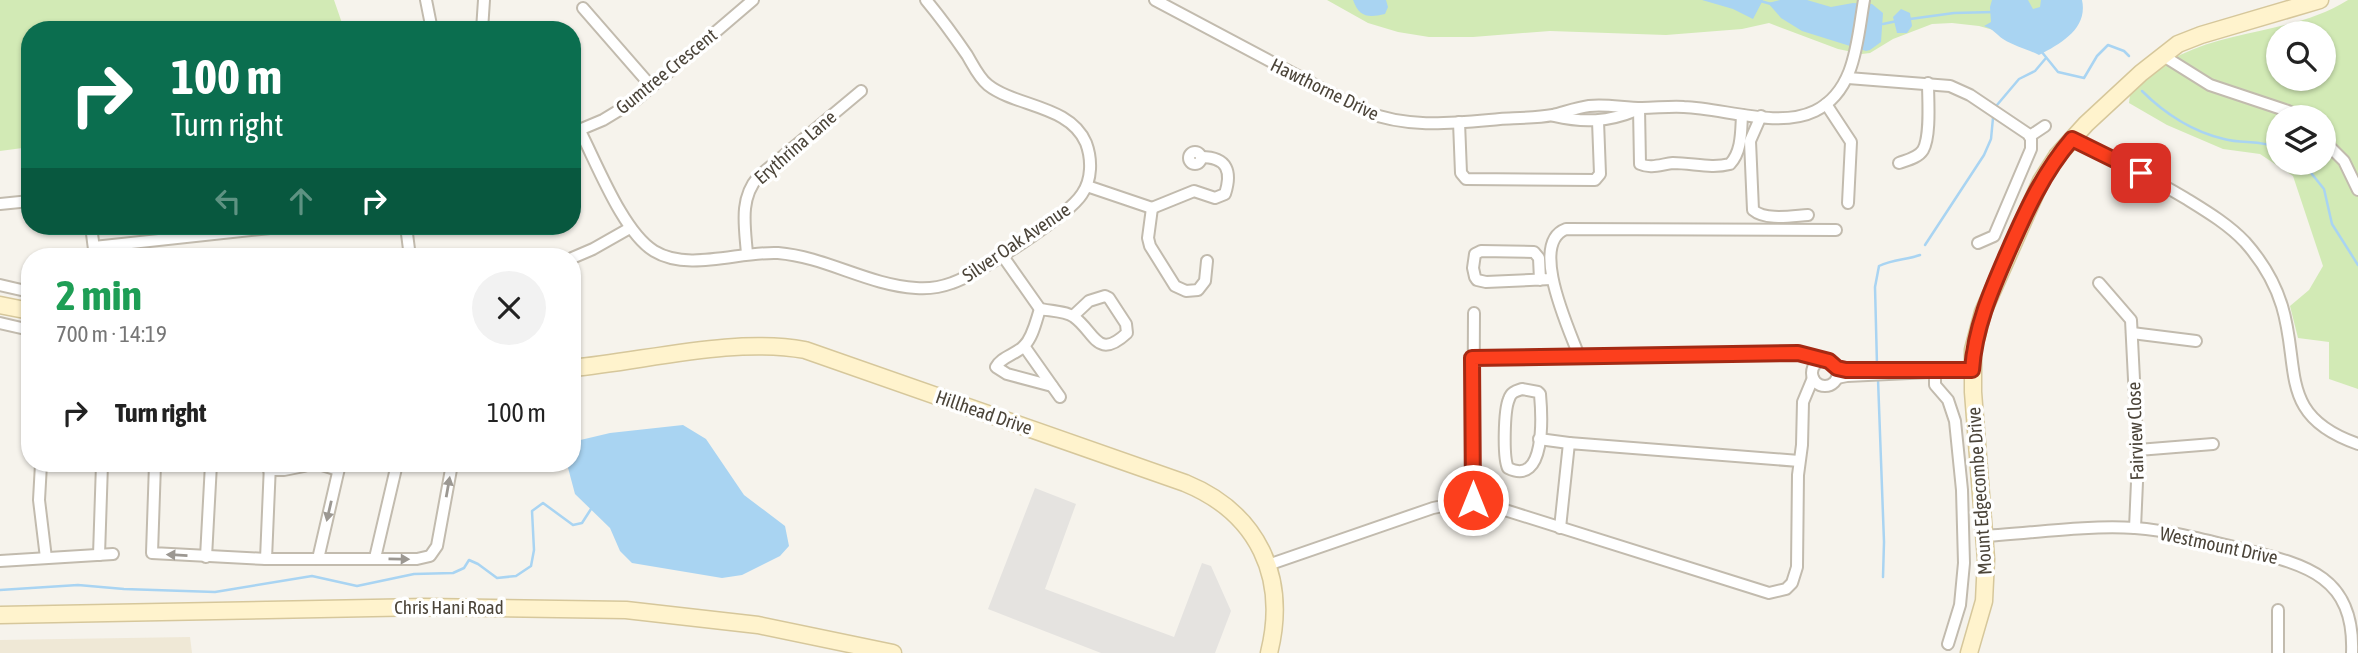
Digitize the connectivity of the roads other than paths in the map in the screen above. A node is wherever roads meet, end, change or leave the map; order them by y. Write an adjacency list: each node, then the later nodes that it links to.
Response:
1 (426, 0): 9 (street)
2 (484, 0): 10 (street)
3 (754, 0): 14 (street, Gumtree Crescent)
4 (926, 0): 34 (street, Silver Oak Avenue)
5 (1155, 0): 25 (street, Hawthorne Drive)
6 (1864, 0): 12 (street, Hawthorne Drive)
7 (2320, 0): 11 (street, Mount Edgecombe Drive)
8 (583, 8): 14 (street)
9 (430, 21)
10 (483, 21)
11 (2162, 55): 18 (street); 29 (street, Mount Edgecombe Drive)
12 (1848, 78): 13 (street); 16 (street, Hawthorne Drive)
13 (1928, 83): 28 (street); 33 (street)
14 (651, 86): 27 (street, Gumtree Crescent)
15 (861, 92): 47 (street, Erythrina Lane)
16 (1826, 104): 23 (street, Hawthorne Drive); 37 (street)
17 (1608, 105): 19 (street, Hawthorne Drive); 20 (street, Hawthorne Drive); 24 (street)
18 (2270, 105)
19 (1588, 106): 21 (street, Hawthorne Drive); 24 (street)
20 (1639, 108): 22 (street, Hawthorne Drive); 22 (street); 24 (street, Hawthorne Drive)
21 (1551, 115): 24 (street, Hawthorne Drive); 25 (street, Hawthorne Drive)
22 (1742, 115): 23 (street, Hawthorne Drive)
23 (1761, 116): 40 (street)
24 (1599, 121): 25 (street)
25 (1459, 122)
26 (2045, 126): 28 (street)
27 (581, 130)
28 (2030, 136): 44 (street)
29 (2072, 139): 68 (street, Mount Edgecombe Drive); 76 (street)
30 (581, 141): 41 (street, Silver Oak Avenue)
31 (2336, 154): 35 (street)
32 (1201, 157): 39 (street)
33 (1899, 163)
34 (1087, 186): 39 (street); 48 (street, Silver Oak Avenue)
35 (2358, 190)
36 (21, 202): 38 (street)
37 (1848, 203)
38 (0, 204)
39 (1152, 208): 49 (street)
40 (1808, 215)
41 (630, 228): 46 (street); 47 (street, Silver Oak Avenue)
42 (1836, 230): 50 (street)
43 (222, 235): 45 (street)
44 (1978, 243)
45 (125, 248)
46 (581, 254)
47 (747, 254): 48 (street, Silver Oak Avenue)
48 (1002, 255): 56 (street)
49 (1208, 261)
50 (1546, 280): 50 (street); 64 (street)
51 (2099, 283): 61 (street)
52 (0, 285): 53 (street)
53 (21, 290)
54 (0, 305): 55 (street)
55 (21, 309)
56 (1040, 309): 58 (street); 63 (street)
57 (1474, 313): 65 (street)
58 (1073, 316): 58 (street)
59 (0, 323): 60 (street)
60 (21, 328)
61 (2132, 333): 62 (street); 77 (street, Fairview Close)
62 (2196, 341)
63 (1024, 346): 71 (street); 71 (street)
64 (1579, 356): 65 (street); 67 (street)
65 (1472, 358): 87 (street)
66 (581, 367): 99 (street, Hillhead Drive)
67 (1816, 370): 70 (street); 70 (street); 78 (street)
68 (1972, 370): 69 (street); 90 (street, Mount Edgecombe Drive)
69 (1930, 371): 70 (street); 102 (street)
70 (1837, 373)
71 (1052, 386): 72 (street)
72 (1060, 397)
73 (1539, 439): 73 (street); 74 (street)
74 (1569, 443): 78 (street); 88 (street)
75 (2213, 444): 77 (street)
76 (2358, 444)
77 (2138, 450): 89 (street, Fairview Close)
78 (1799, 461): 88 (street)
79 (41, 472): 94 (street)
80 (102, 472): 92 (street)
81 (155, 472): 93 (street, one-way to 81)
82 (211, 472): 93 (street)
83 (269, 472): 96 (street)
84 (338, 472): 97 (street, one-way to 97)
85 (395, 472): 95 (street)
86 (450, 472): 95 (street, one-way to 86)
87 (1473, 500): 88 (street); 99 (street)
88 (1560, 528)
89 (2135, 528): 90 (street, Westmount Drive); 107 (street, Westmount Drive)
90 (1985, 536): 105 (street, Mount Edgecombe Drive)
91 (113, 554): 92 (street)
92 (99, 555): 94 (street)
93 (206, 557): 96 (street)
94 (46, 558): 98 (street)
95 (375, 558): 97 (street)
96 (266, 559): 97 (street)
97 (318, 559)
98 (0, 561)
99 (1268, 565): 104 (street, Hillhead Drive)
100 (2278, 610): 106 (street)
101 (0, 615): 103 (street, Chris Hani Road)
102 (1948, 643)
103 (893, 653)
104 (1269, 653)
105 (1969, 653)
106 (2278, 653)
107 (2351, 653)

